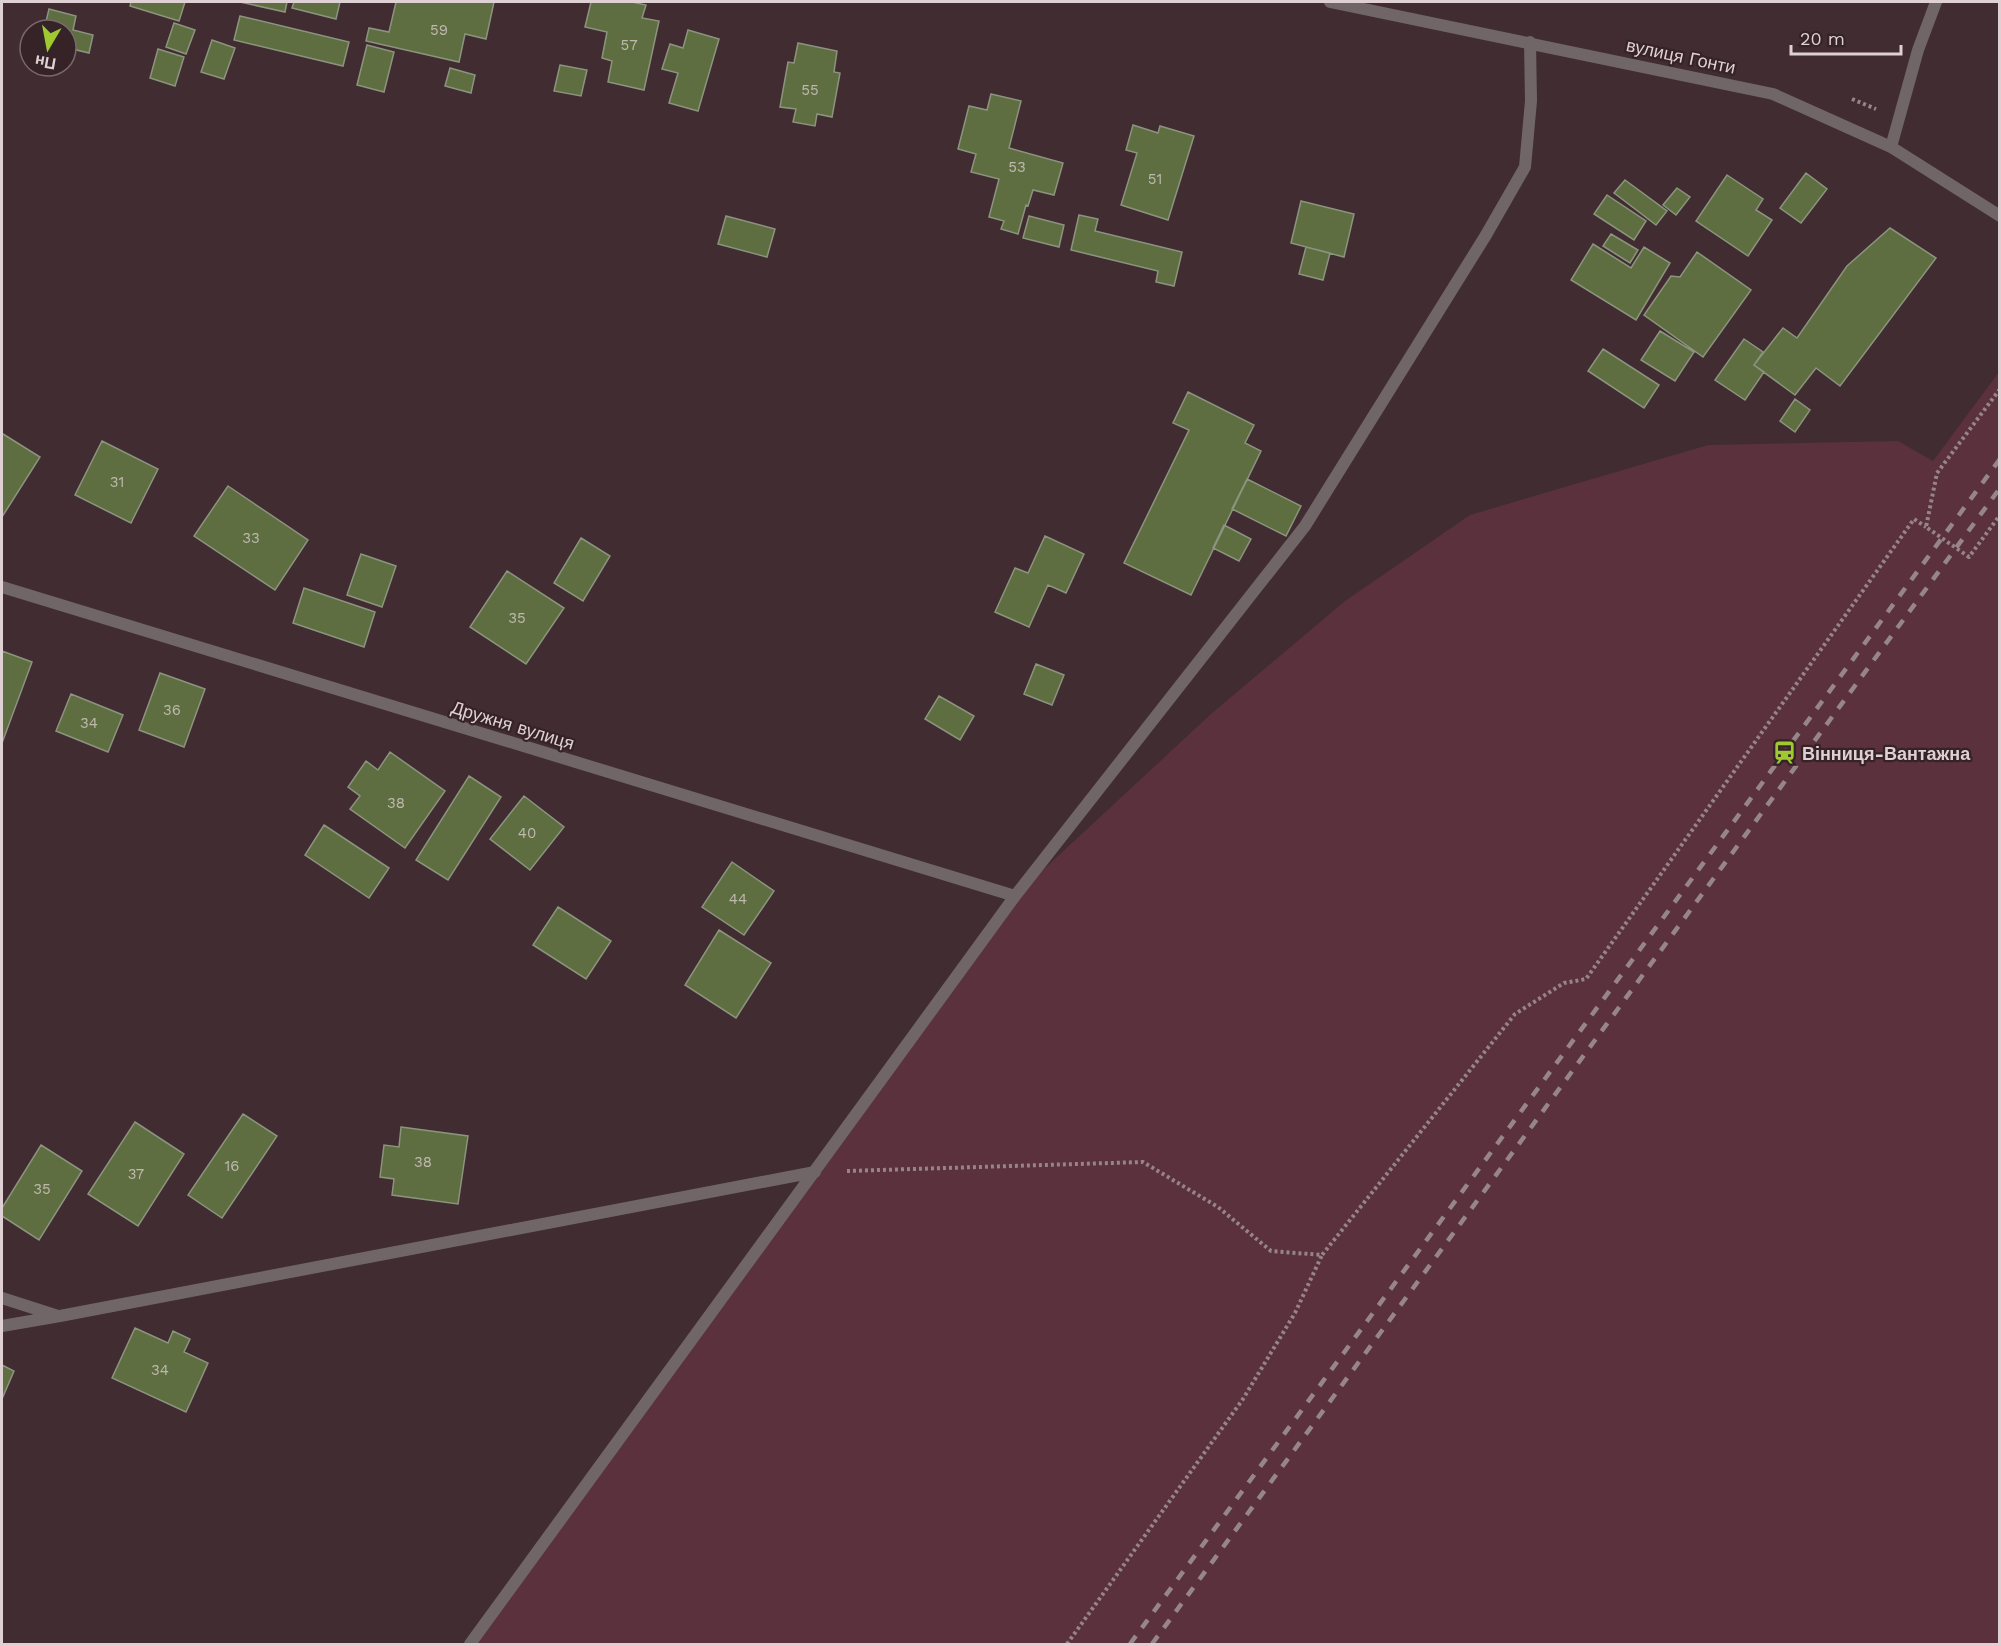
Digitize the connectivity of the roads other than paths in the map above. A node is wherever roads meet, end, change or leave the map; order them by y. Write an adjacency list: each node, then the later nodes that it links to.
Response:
1 (1330, 2): 3 (street, вулиця Гонти)
2 (1936, 2): 4 (street)
3 (1530, 42): 4 (street, вулиця Гонти); 7 (street)
4 (1891, 147): 5 (street, вулиця Гонти)
5 (2000, 216)
6 (2, 588): 7 (street, Дружня вулиця)
7 (1015, 896): 8 (street)
8 (815, 1172): 10 (street); 12 (street)
9 (2, 1298): 10 (street)
10 (60, 1316): 11 (street)
11 (2, 1326)
12 (470, 1644)

